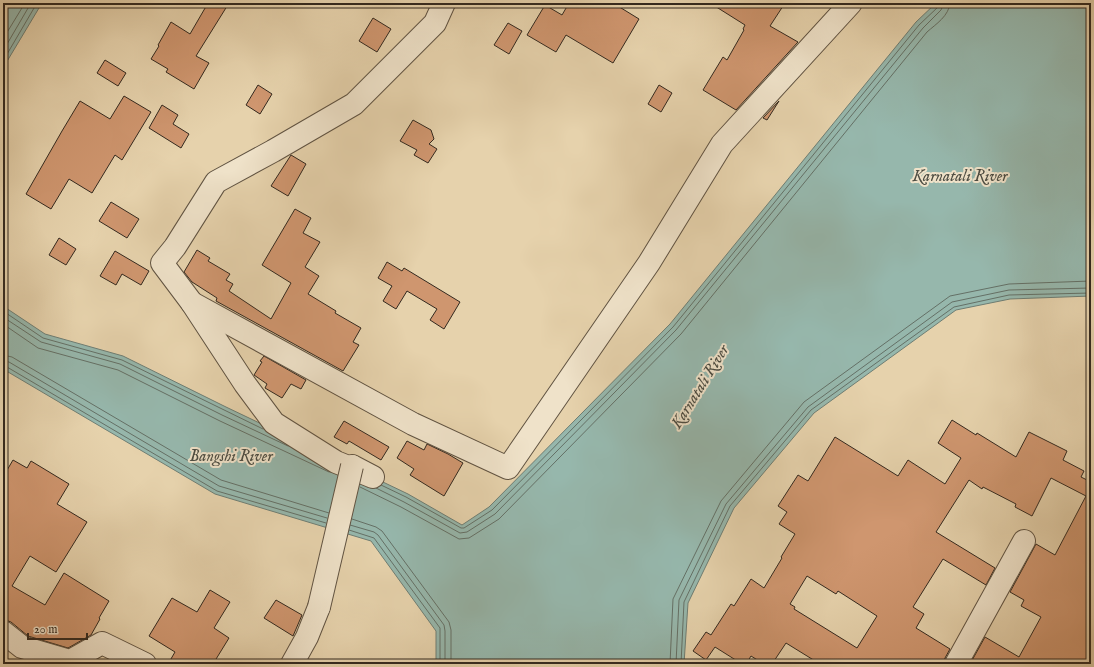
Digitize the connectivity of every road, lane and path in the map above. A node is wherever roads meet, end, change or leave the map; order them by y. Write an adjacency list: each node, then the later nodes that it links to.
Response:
1 (444, 3): 3 (street)
2 (851, 3): 3 (street)
3 (192, 303): 7 (street, bridge)
4 (1024, 541): 8 (street)
5 (3, 632): 6 (street)
6 (145, 664)
7 (292, 664)
8 (956, 664)

